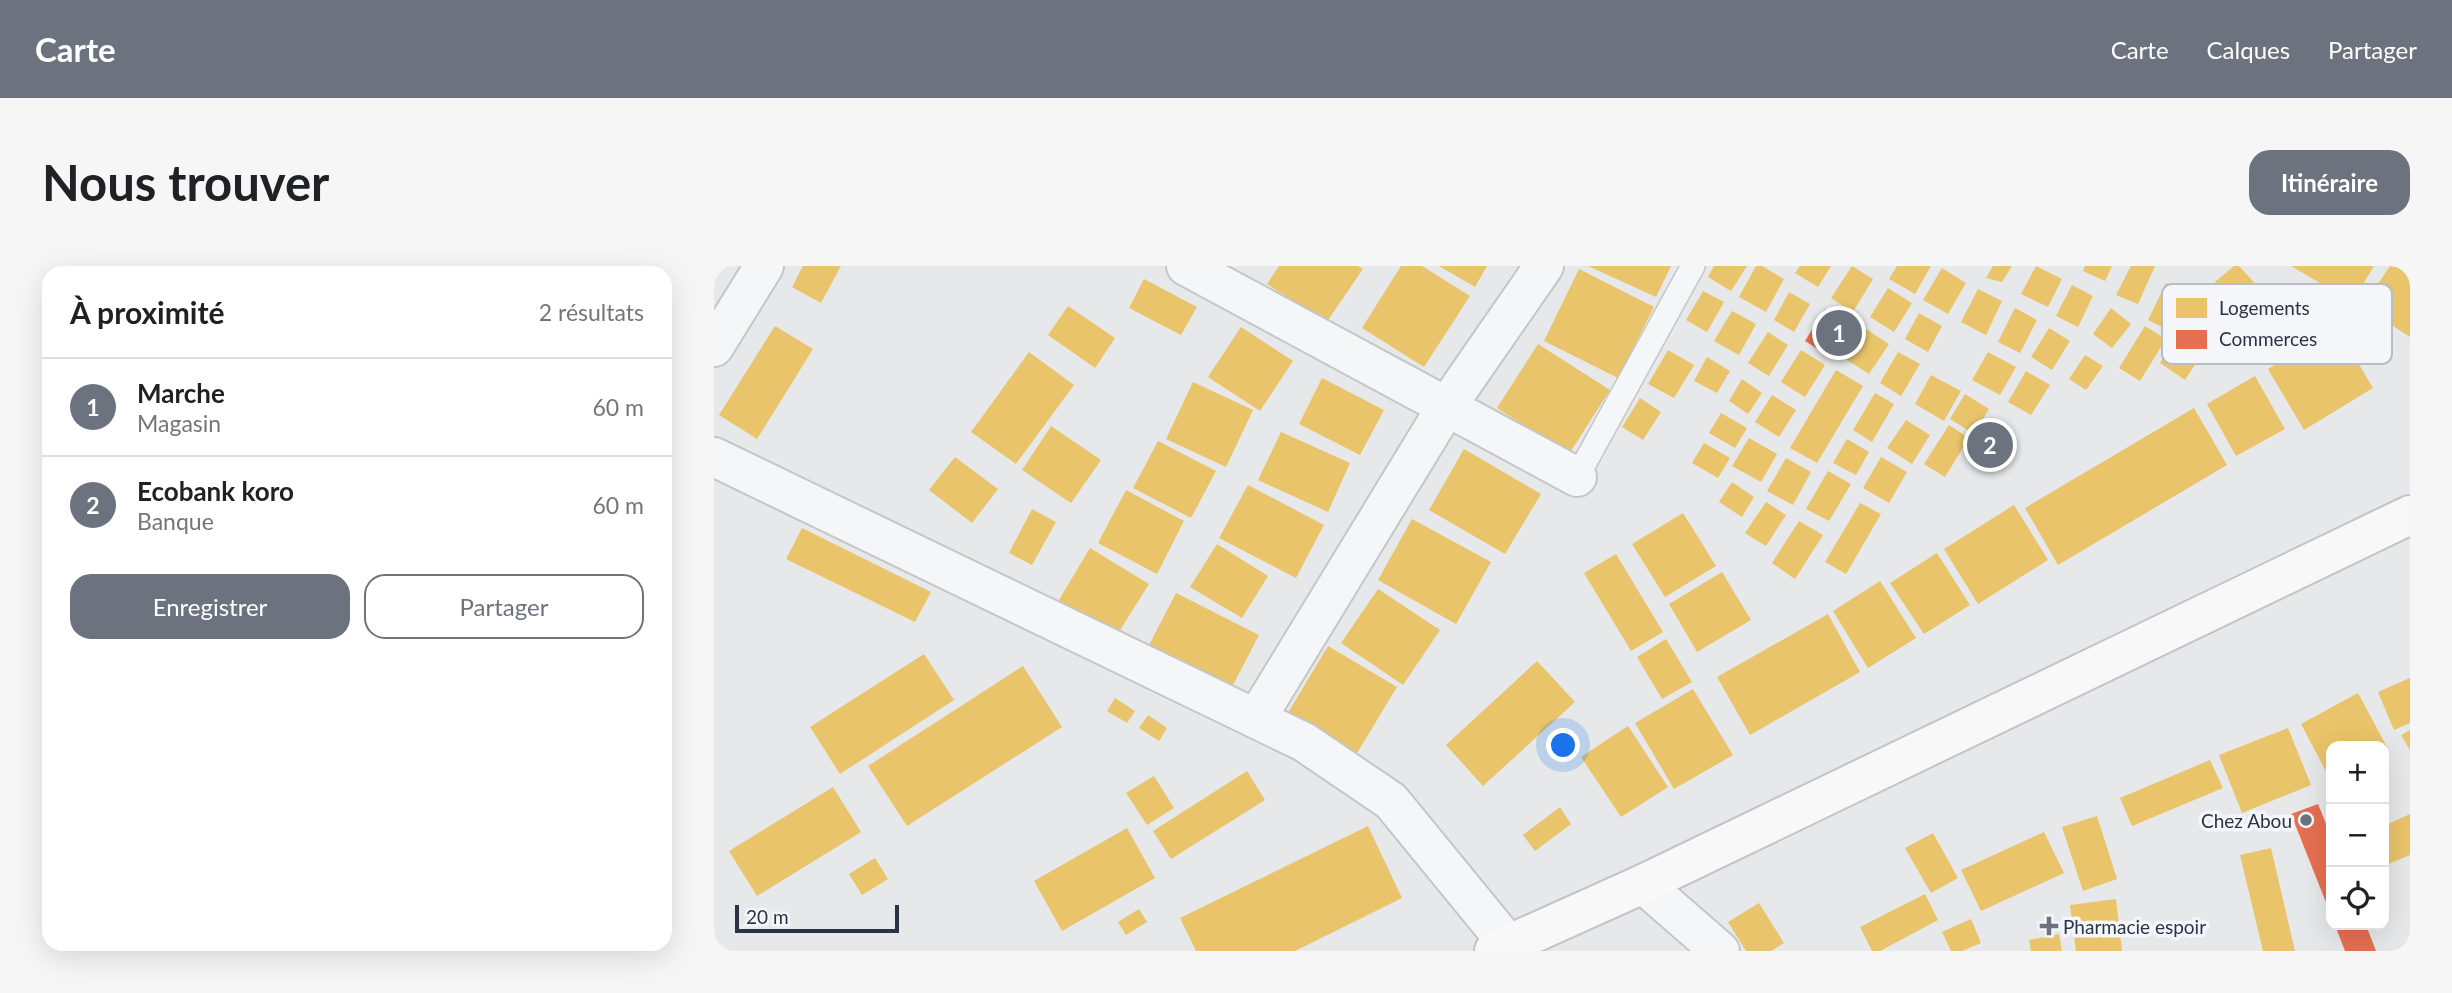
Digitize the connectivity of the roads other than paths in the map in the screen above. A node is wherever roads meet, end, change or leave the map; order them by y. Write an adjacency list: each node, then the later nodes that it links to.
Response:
1 (764, 266): 5 (street)
2 (1186, 266): 6 (street)
3 (1544, 266): 6 (street)
4 (1693, 266): 8 (lane)
5 (714, 347)
6 (1447, 407): 8 (street); 10 (street)
7 (714, 457): 10 (street)
8 (1577, 477)
9 (2410, 515): 11 (main road)
10 (1256, 719): 12 (street)
11 (1643, 884): 12 (main road); 13 (street)
12 (1501, 947)
13 (1720, 951)

